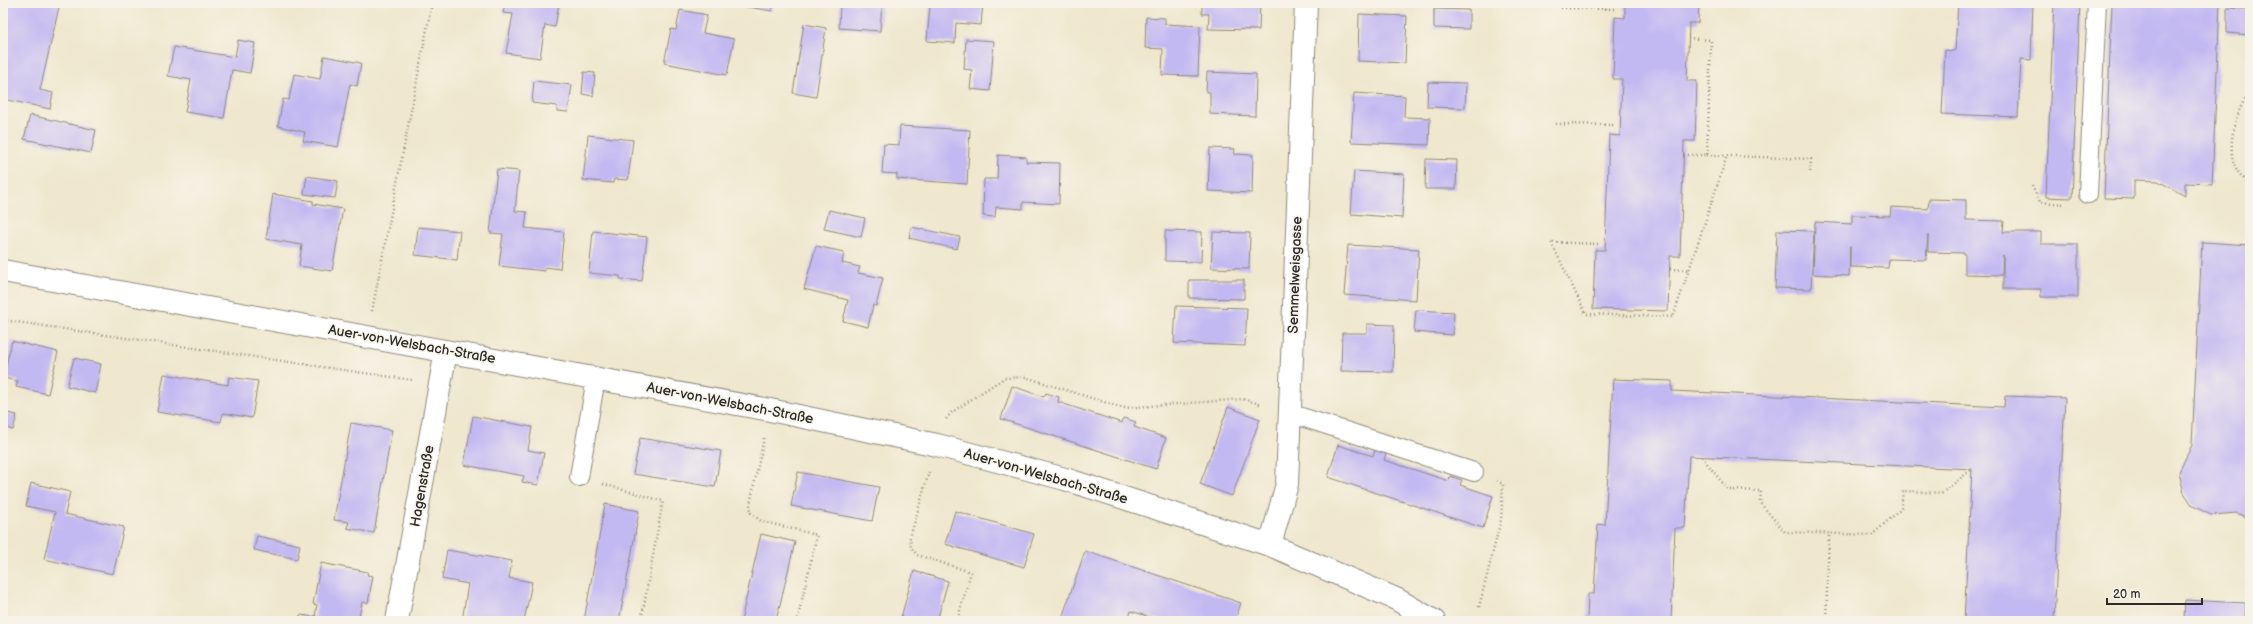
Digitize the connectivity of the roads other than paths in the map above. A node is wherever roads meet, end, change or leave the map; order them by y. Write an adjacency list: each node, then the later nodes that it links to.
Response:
1 (1306, 3): 7 (street, Semmelweisgasse)
2 (2097, 3): 3 (lane)
3 (2088, 194)
4 (3, 271): 5 (street, Auer-von-Welsbach-Straße)
5 (446, 351): 6 (street, Auer-von-Welsbach-Straße); 11 (street, Hagenstraße)
6 (596, 378): 9 (lane); 10 (street, Auer-von-Welsbach-Straße)
7 (1289, 413): 8 (lane); 10 (street, Semmelweisgasse)
8 (1474, 472)
9 (579, 477)
10 (1270, 545): 12 (street, Auer-von-Welsbach-Straße)
11 (397, 621)
12 (1434, 621)

